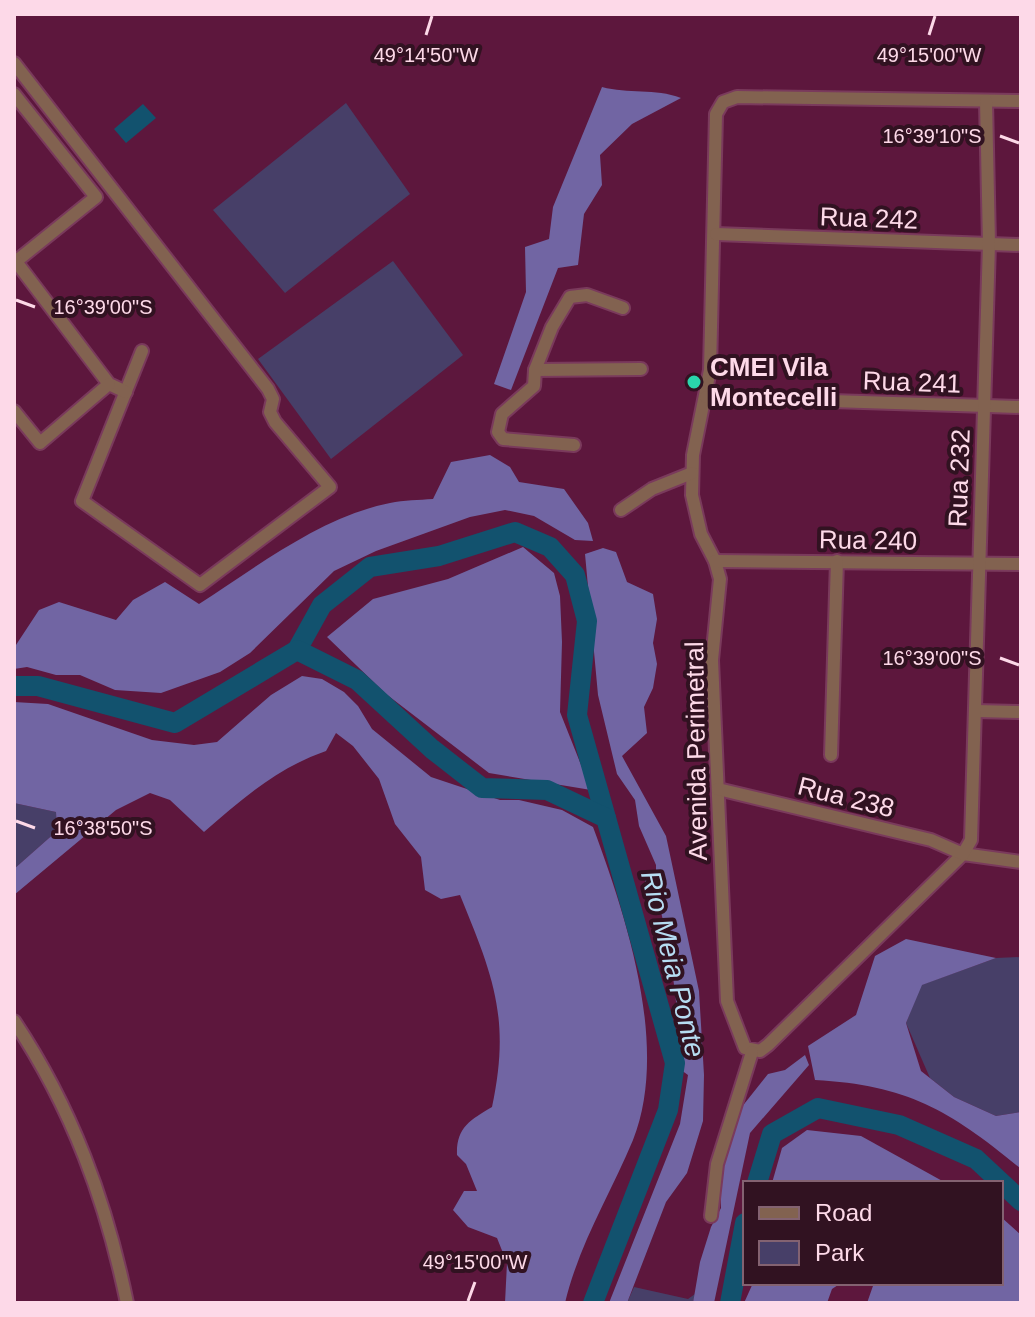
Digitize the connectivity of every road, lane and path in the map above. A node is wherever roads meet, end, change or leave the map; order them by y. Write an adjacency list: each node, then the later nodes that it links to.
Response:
1 (14, 63): 14 (street)
2 (14, 94): 8 (street)
3 (986, 101): 4 (street); 5 (street, Avenida Perimetral); 6 (street, Rua 232)
4 (1021, 101)
5 (716, 234): 6 (street, Rua 242); 15 (street, Avenida Perimetral)
6 (989, 244): 7 (street, Rua 242); 16 (street, Rua 232)
7 (1021, 245)
8 (15, 261): 13 (street)
9 (623, 308): 12 (street)
10 (142, 351): 14 (street)
11 (641, 369): 12 (street)
12 (535, 370): 19 (street)
13 (109, 384): 14 (street); 18 (street)
14 (126, 392)
15 (706, 397): 16 (street, Rua 241); 20 (street, Avenida Perimetral)
16 (983, 406): 17 (street, Rua 241); 24 (street, Rua 232)
17 (1021, 407)
18 (14, 411)
19 (574, 445)
20 (692, 473): 21 (street); 22 (street, Avenida Perimetral)
21 (621, 510)
22 (715, 561): 23 (street, Rua 240); 29 (street, Avenida Perimetral)
23 (837, 561): 24 (street, Rua 240); 28 (street)
24 (978, 563): 25 (street, Rua 240); 26 (street, Rua 232)
25 (1021, 564)
26 (976, 711): 27 (street); 30 (street, Rua 232)
27 (1021, 712)
28 (831, 755)
29 (718, 789): 30 (street, Rua 238); 33 (street, Avenida Perimetral)
30 (963, 854): 31 (street); 33 (street)
31 (1021, 862)
32 (14, 1021): 35 (street)
33 (752, 1052): 34 (street)
34 (711, 1216)
35 (127, 1303)

